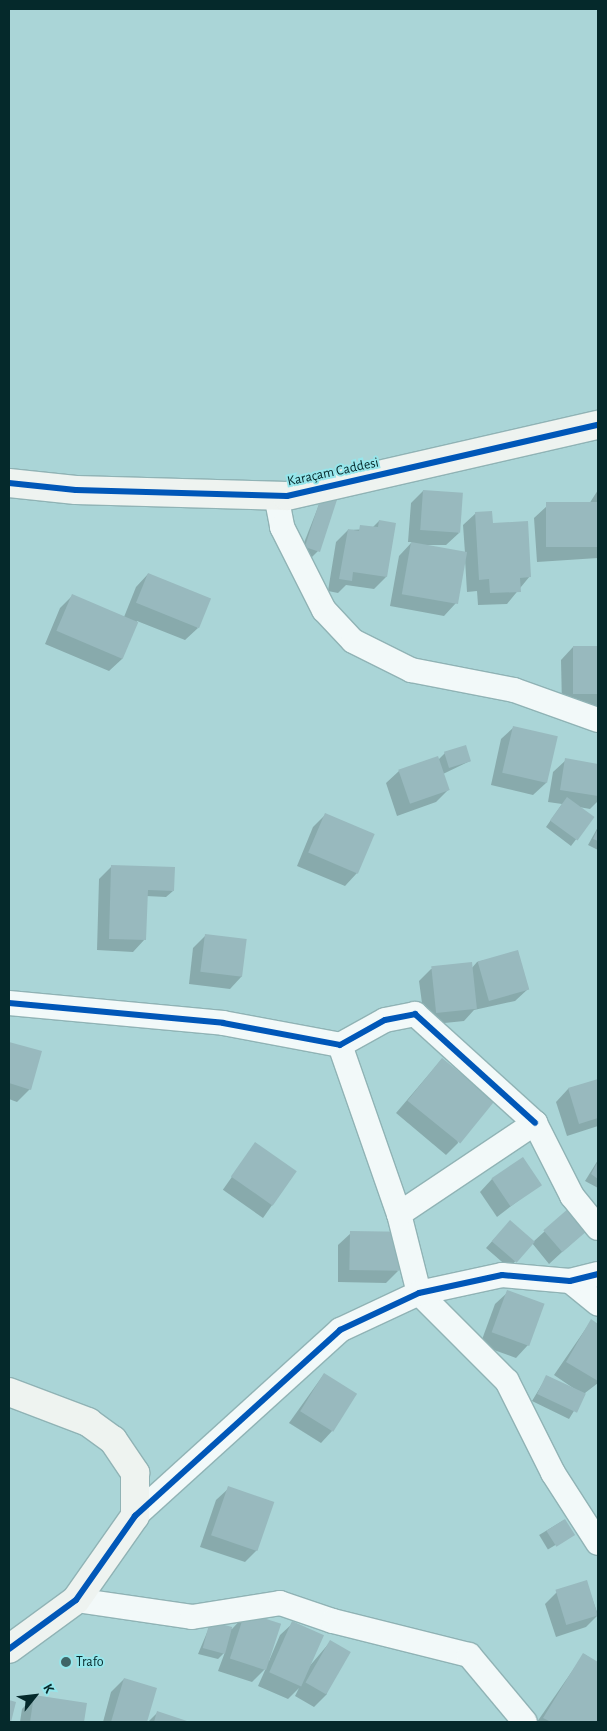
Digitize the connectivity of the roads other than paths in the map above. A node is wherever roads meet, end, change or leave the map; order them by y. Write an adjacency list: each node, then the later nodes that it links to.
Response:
1 (598, 425): 3 (street, Karaçam Caddesi)
2 (9, 483): 3 (street, Karaçam Caddesi)
3 (276, 495): 4 (street)
4 (598, 720)
5 (9, 1004): 6 (street)
6 (340, 1046): 7 (street); 8 (street)
7 (536, 1123): 8 (street); 9 (street)
8 (399, 1214): 12 (street)
9 (598, 1228)
10 (598, 1274): 11 (street)
11 (570, 1281): 12 (street); 13 (street)
12 (419, 1292): 15 (street); 16 (street)
13 (598, 1304)
14 (9, 1392): 16 (street)
15 (590, 1512): 17 (street)
16 (135, 1516): 18 (street)
17 (598, 1543)
18 (76, 1600): 19 (street); 20 (street)
19 (9, 1649)
20 (525, 1722)

